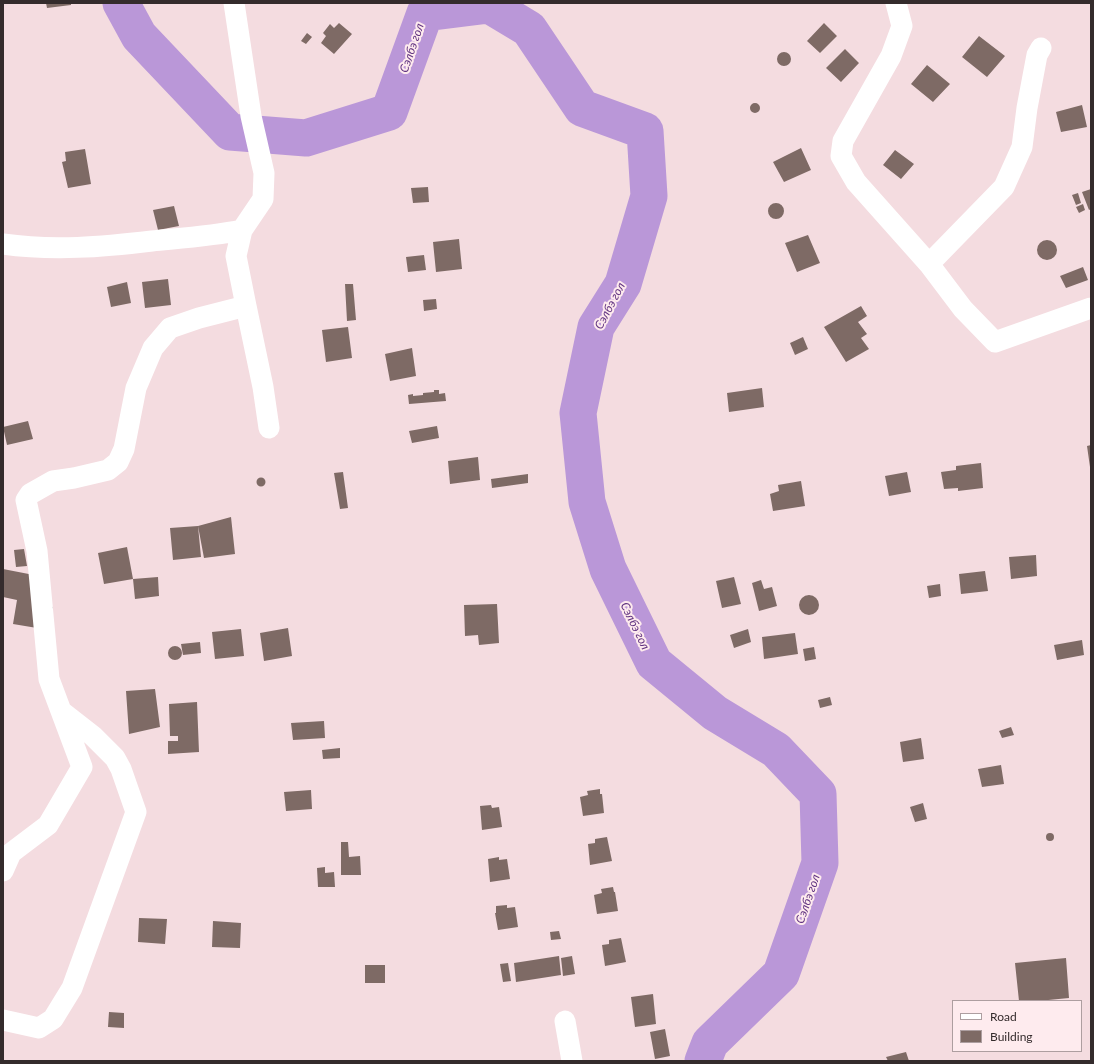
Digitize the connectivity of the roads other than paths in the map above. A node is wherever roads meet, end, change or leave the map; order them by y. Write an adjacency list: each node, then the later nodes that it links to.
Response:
1 (234, 3): 4 (street)
2 (896, 3): 6 (street)
3 (1040, 48): 6 (street)
4 (242, 230): 5 (street); 7 (street)
5 (3, 244)
6 (929, 264): 8 (street)
7 (246, 306): 9 (street); 10 (street)
8 (1091, 308)
9 (269, 428)
10 (61, 711): 11 (street); 12 (street)
11 (3, 871)
12 (3, 1020)
13 (565, 1021): 14 (street)
14 (572, 1061)

